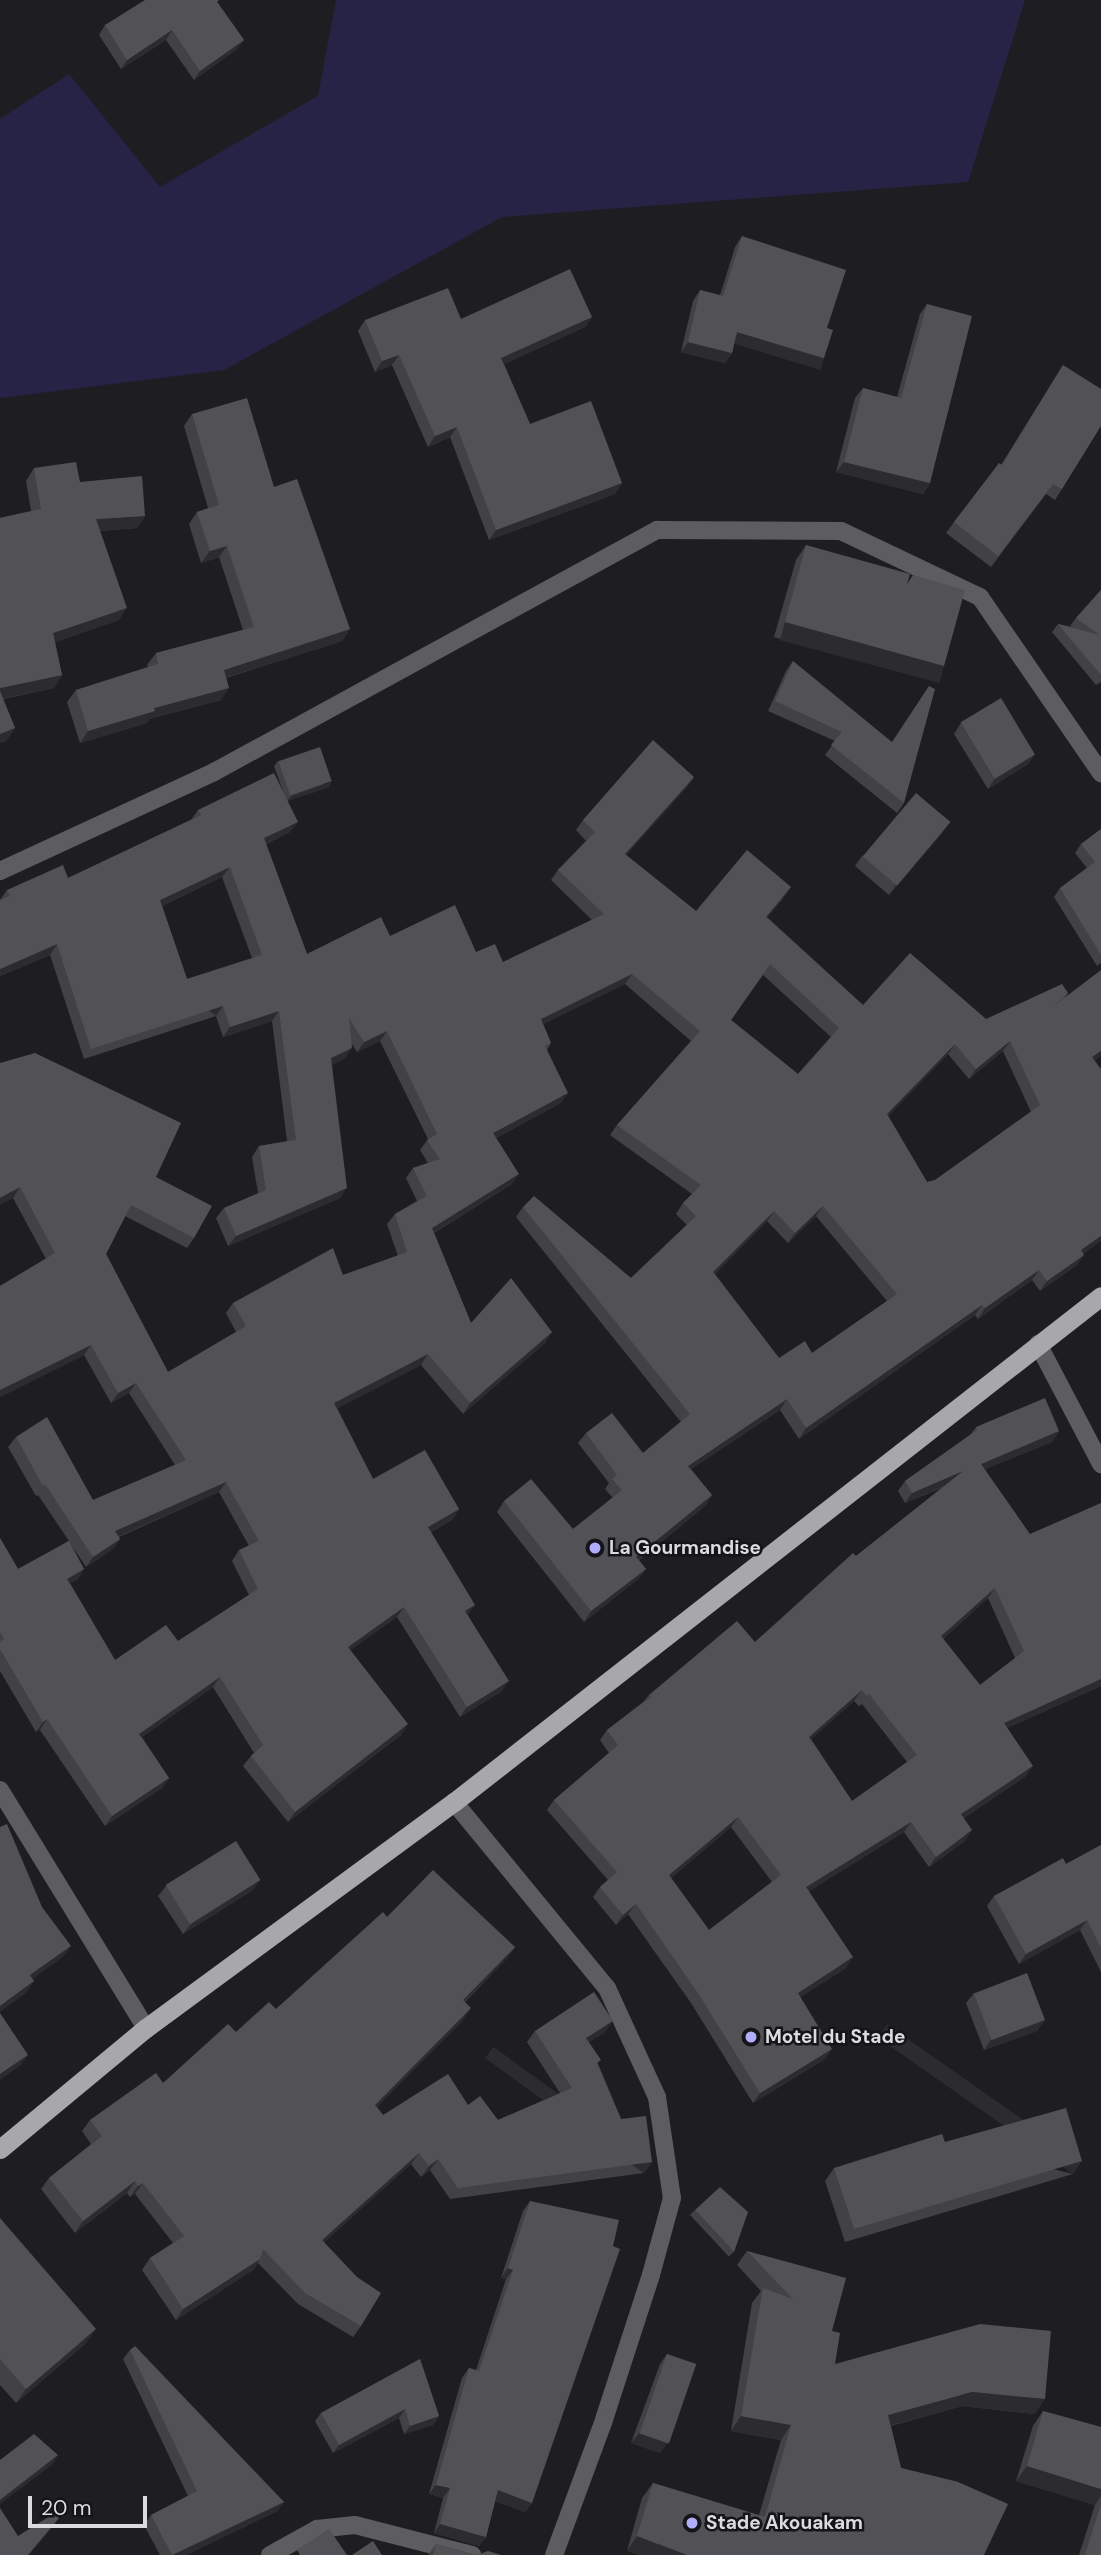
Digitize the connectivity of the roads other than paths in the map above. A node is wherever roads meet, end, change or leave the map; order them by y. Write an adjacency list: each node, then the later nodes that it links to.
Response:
1 (1101, 773): 2 (street)
2 (0, 871)
3 (1101, 1296): 4 (highway)
4 (1038, 1344): 5 (street); 7 (highway)
5 (1101, 1464)
6 (0, 1790): 8 (street)
7 (454, 1802): 8 (highway); 12 (street)
8 (146, 2028): 9 (highway)
9 (0, 2149)
10 (270, 2555): 11 (street)
11 (472, 2555)
12 (554, 2555)

